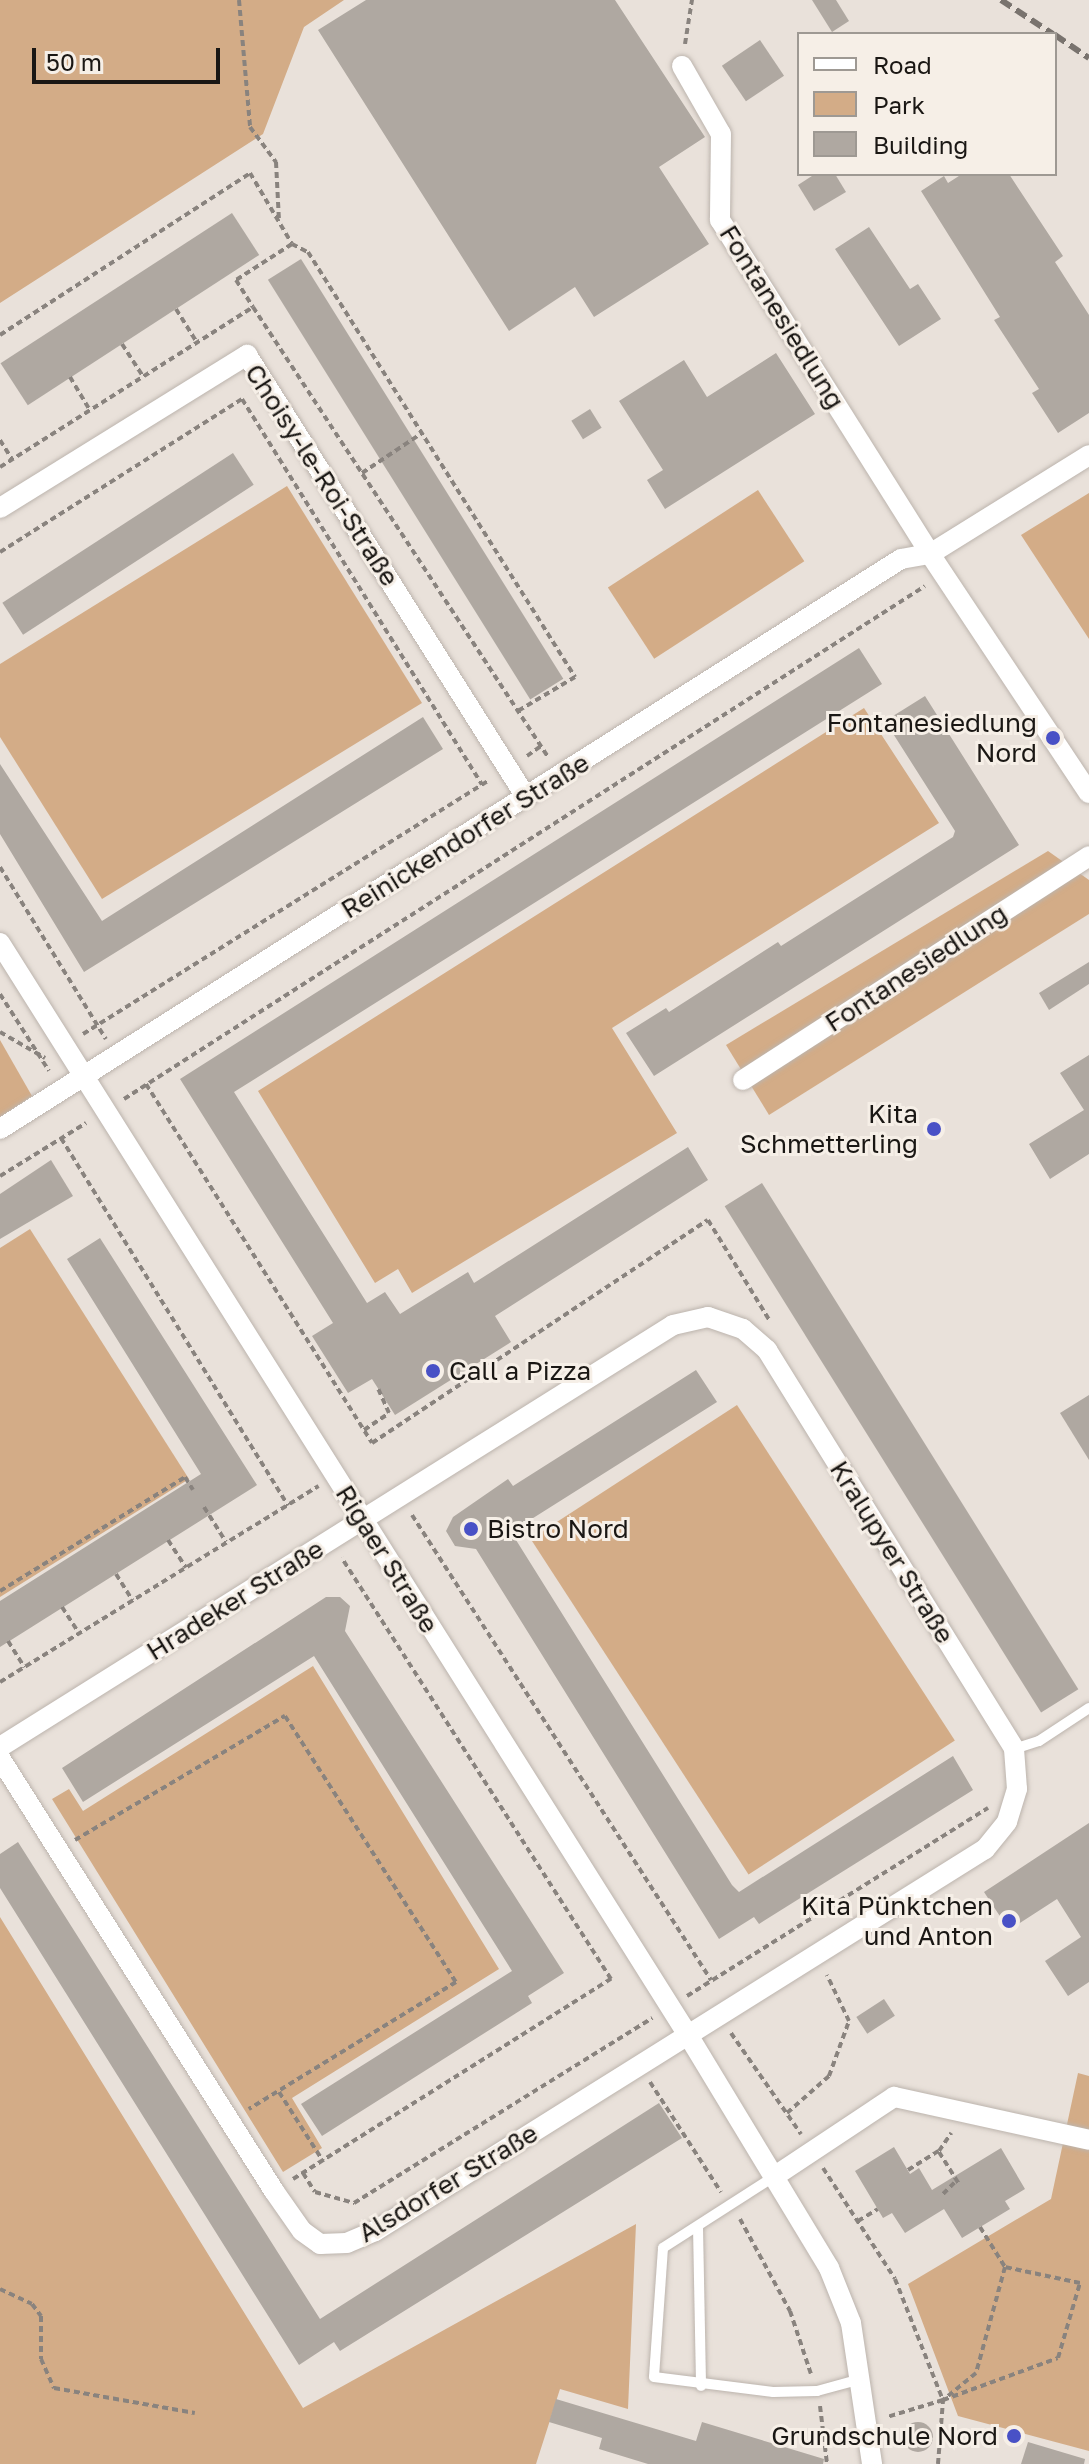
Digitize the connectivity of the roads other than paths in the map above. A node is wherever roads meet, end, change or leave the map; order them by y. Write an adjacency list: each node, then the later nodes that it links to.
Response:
1 (682, 66): 4 (street, Fontanesiedlung)
2 (1089, 455): 4 (street)
3 (0, 508): 6 (street, Choisy-le-Roi-Straße)
4 (930, 554): 5 (street, Fontanesiedlung); 6 (street, Reinickendorfer Straße)
5 (1089, 793)
6 (526, 797): 9 (street, Reinickendorfer Straße)
7 (1089, 856): 10 (street, Fontanesiedlung)
8 (0, 943): 9 (street, Rigaer Straße)
9 (86, 1075): 11 (street, Reinickendorfer Straße); 13 (street, Rigaer Straße)
10 (743, 1080)
11 (1, 1126)
12 (673, 1325): 13 (street, Hradeker Straße); 16 (street, Kralupyer Straße)
13 (361, 1520): 15 (street, Hradeker Straße); 19 (street, Rigaer Straße)
14 (1089, 1708): 16 (lane)
15 (0, 1747)
16 (1014, 1749): 18 (street, Kralupyer Straße)
17 (0, 1758): 19 (street, Alsdorfer Straße)
18 (985, 1849): 19 (street, Alsdorfer Straße)
19 (688, 2035): 21 (street, Rigaer Straße)
20 (1089, 2140): 21 (street)
21 (775, 2176): 22 (lane); 23 (street, Rigaer Straße)
22 (698, 2227): 24 (lane); 24 (lane)
23 (861, 2379): 24 (lane); 25 (street, Rigaer Straße)
24 (701, 2386)
25 (872, 2464)

